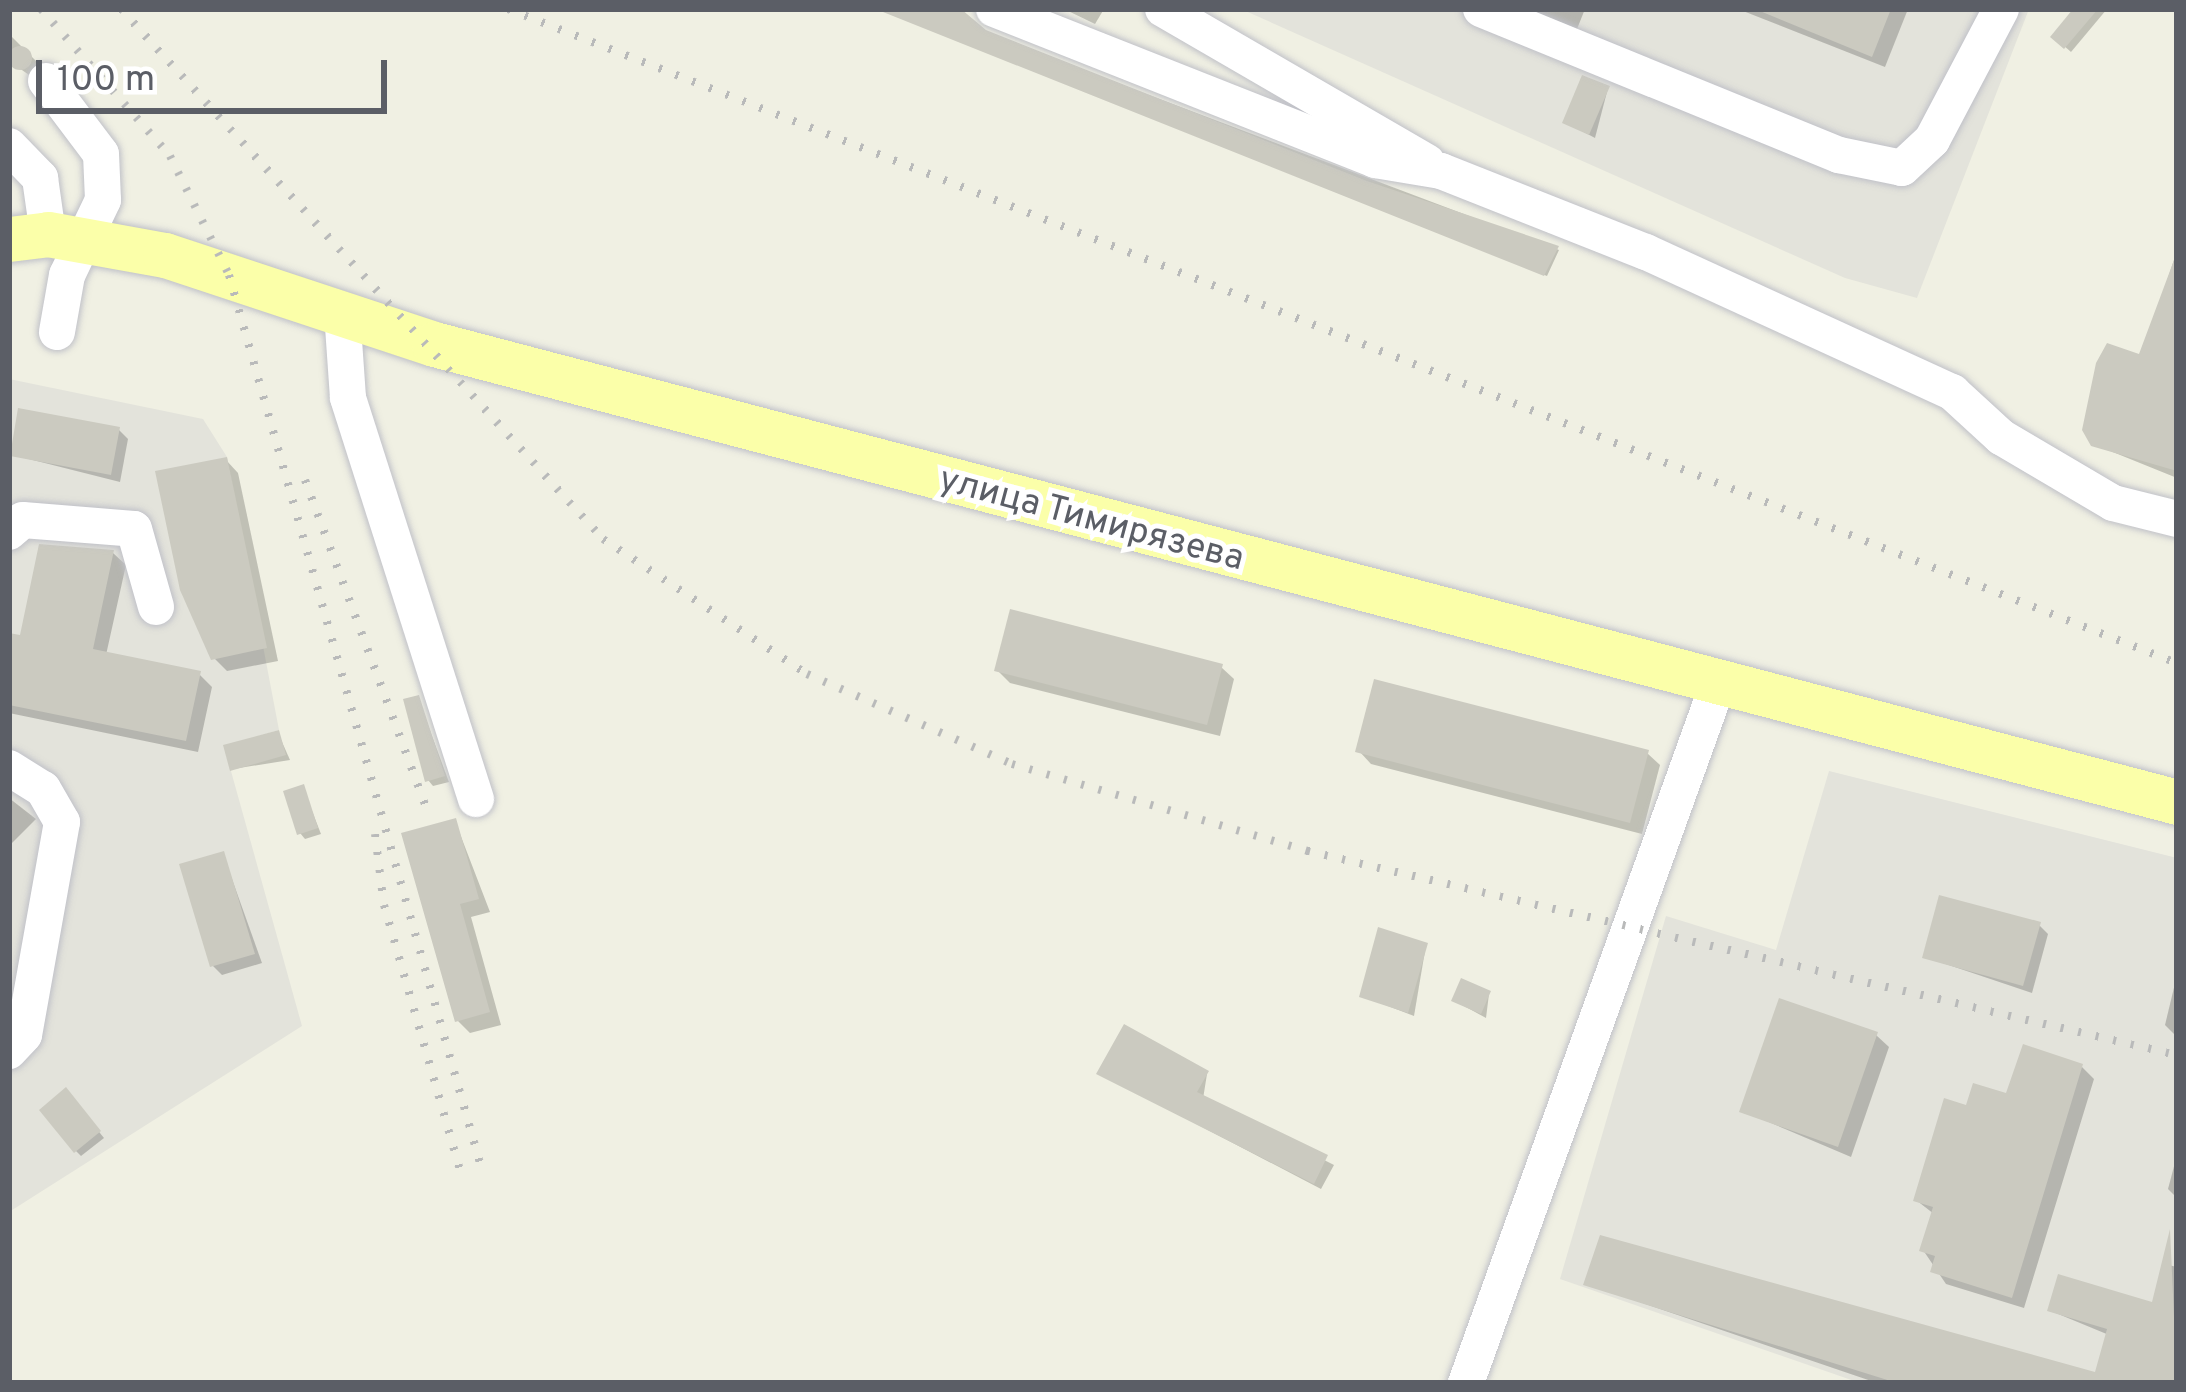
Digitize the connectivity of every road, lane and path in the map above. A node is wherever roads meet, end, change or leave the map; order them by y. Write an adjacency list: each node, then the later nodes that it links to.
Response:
1 (994, 9): 7 (street)
2 (1163, 9): 7 (street)
3 (1481, 9): 4 (street)
4 (2001, 9)
5 (46, 82): 8 (street)
6 (9, 146): 8 (street)
7 (1441, 171): 11 (street)
8 (47, 237): 9 (main road, улица Тимирязева); 10 (street)
9 (342, 312): 14 (main road, улица Тимирязева); 16 (street)
10 (57, 332)
11 (2177, 518)
12 (9, 532): 13 (street)
13 (156, 607)
14 (1718, 684): 17 (main road, улица Тимирязева); 19 (street)
15 (9, 768): 18 (street)
16 (476, 799)
17 (2177, 802)
18 (9, 1052)
19 (1466, 1383)

